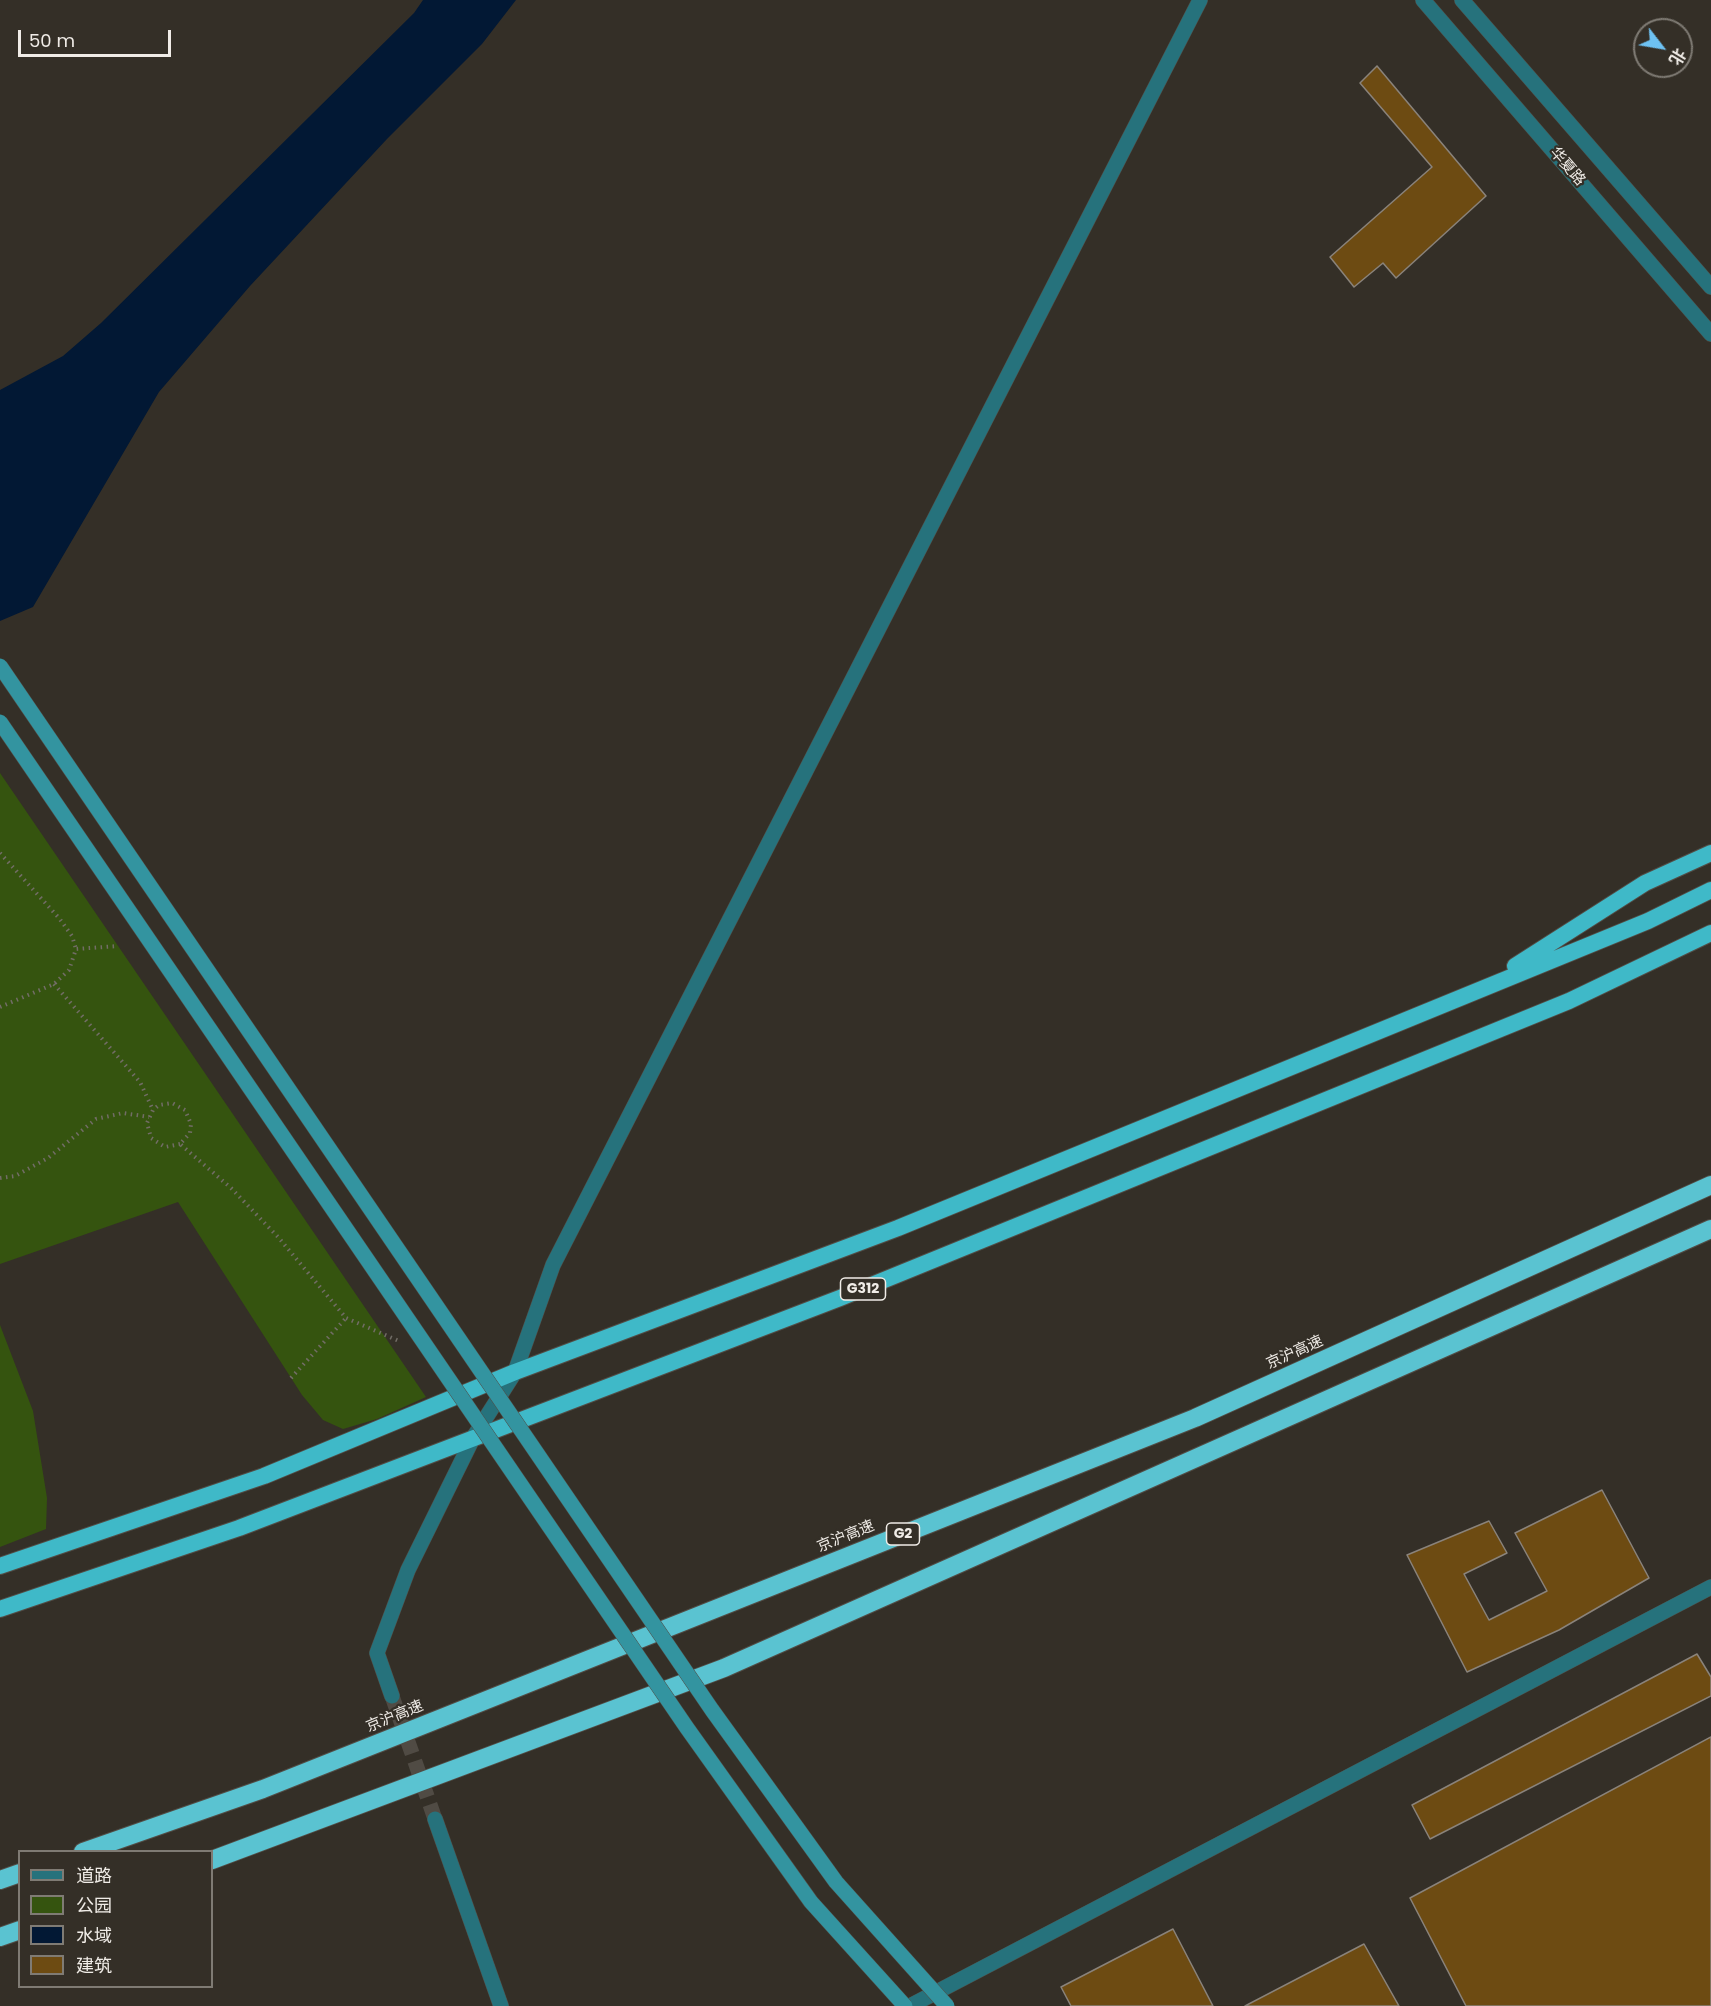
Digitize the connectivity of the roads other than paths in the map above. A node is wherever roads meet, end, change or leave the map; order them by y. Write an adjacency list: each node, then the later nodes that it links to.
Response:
1 (1200, 0): 14 (street)
2 (1424, 0): 5 (street, 华夏路)
3 (1462, 0): 4 (street, 华夏路)
4 (1711, 287)
5 (1711, 334)
6 (0, 666): 30 (main road, bridge)
7 (0, 722): 28 (main road, bridge)
8 (1711, 853): 11 (highway)
9 (1711, 890): 11 (highway)
10 (1711, 933): 15 (highway, G312)
11 (1476, 991): 14 (highway)
12 (1711, 1185): 21 (highway, 京沪高速 / G2)
13 (1711, 1229): 22 (highway)
14 (515, 1372): 15 (street); 16 (highway)
15 (473, 1438): 18 (highway, G312); 19 (street)
16 (0, 1566)
17 (1711, 1587): 29 (street)
18 (0, 1609)
19 (392, 1696)
20 (435, 1819): 27 (street)
21 (86, 1850)
22 (213, 1860)
23 (18, 1874): 24 (highway)
24 (0, 1880)
25 (18, 1931): 26 (highway)
26 (0, 1937)
27 (501, 2006)
28 (905, 2006)
29 (910, 2006)
30 (947, 2006)

